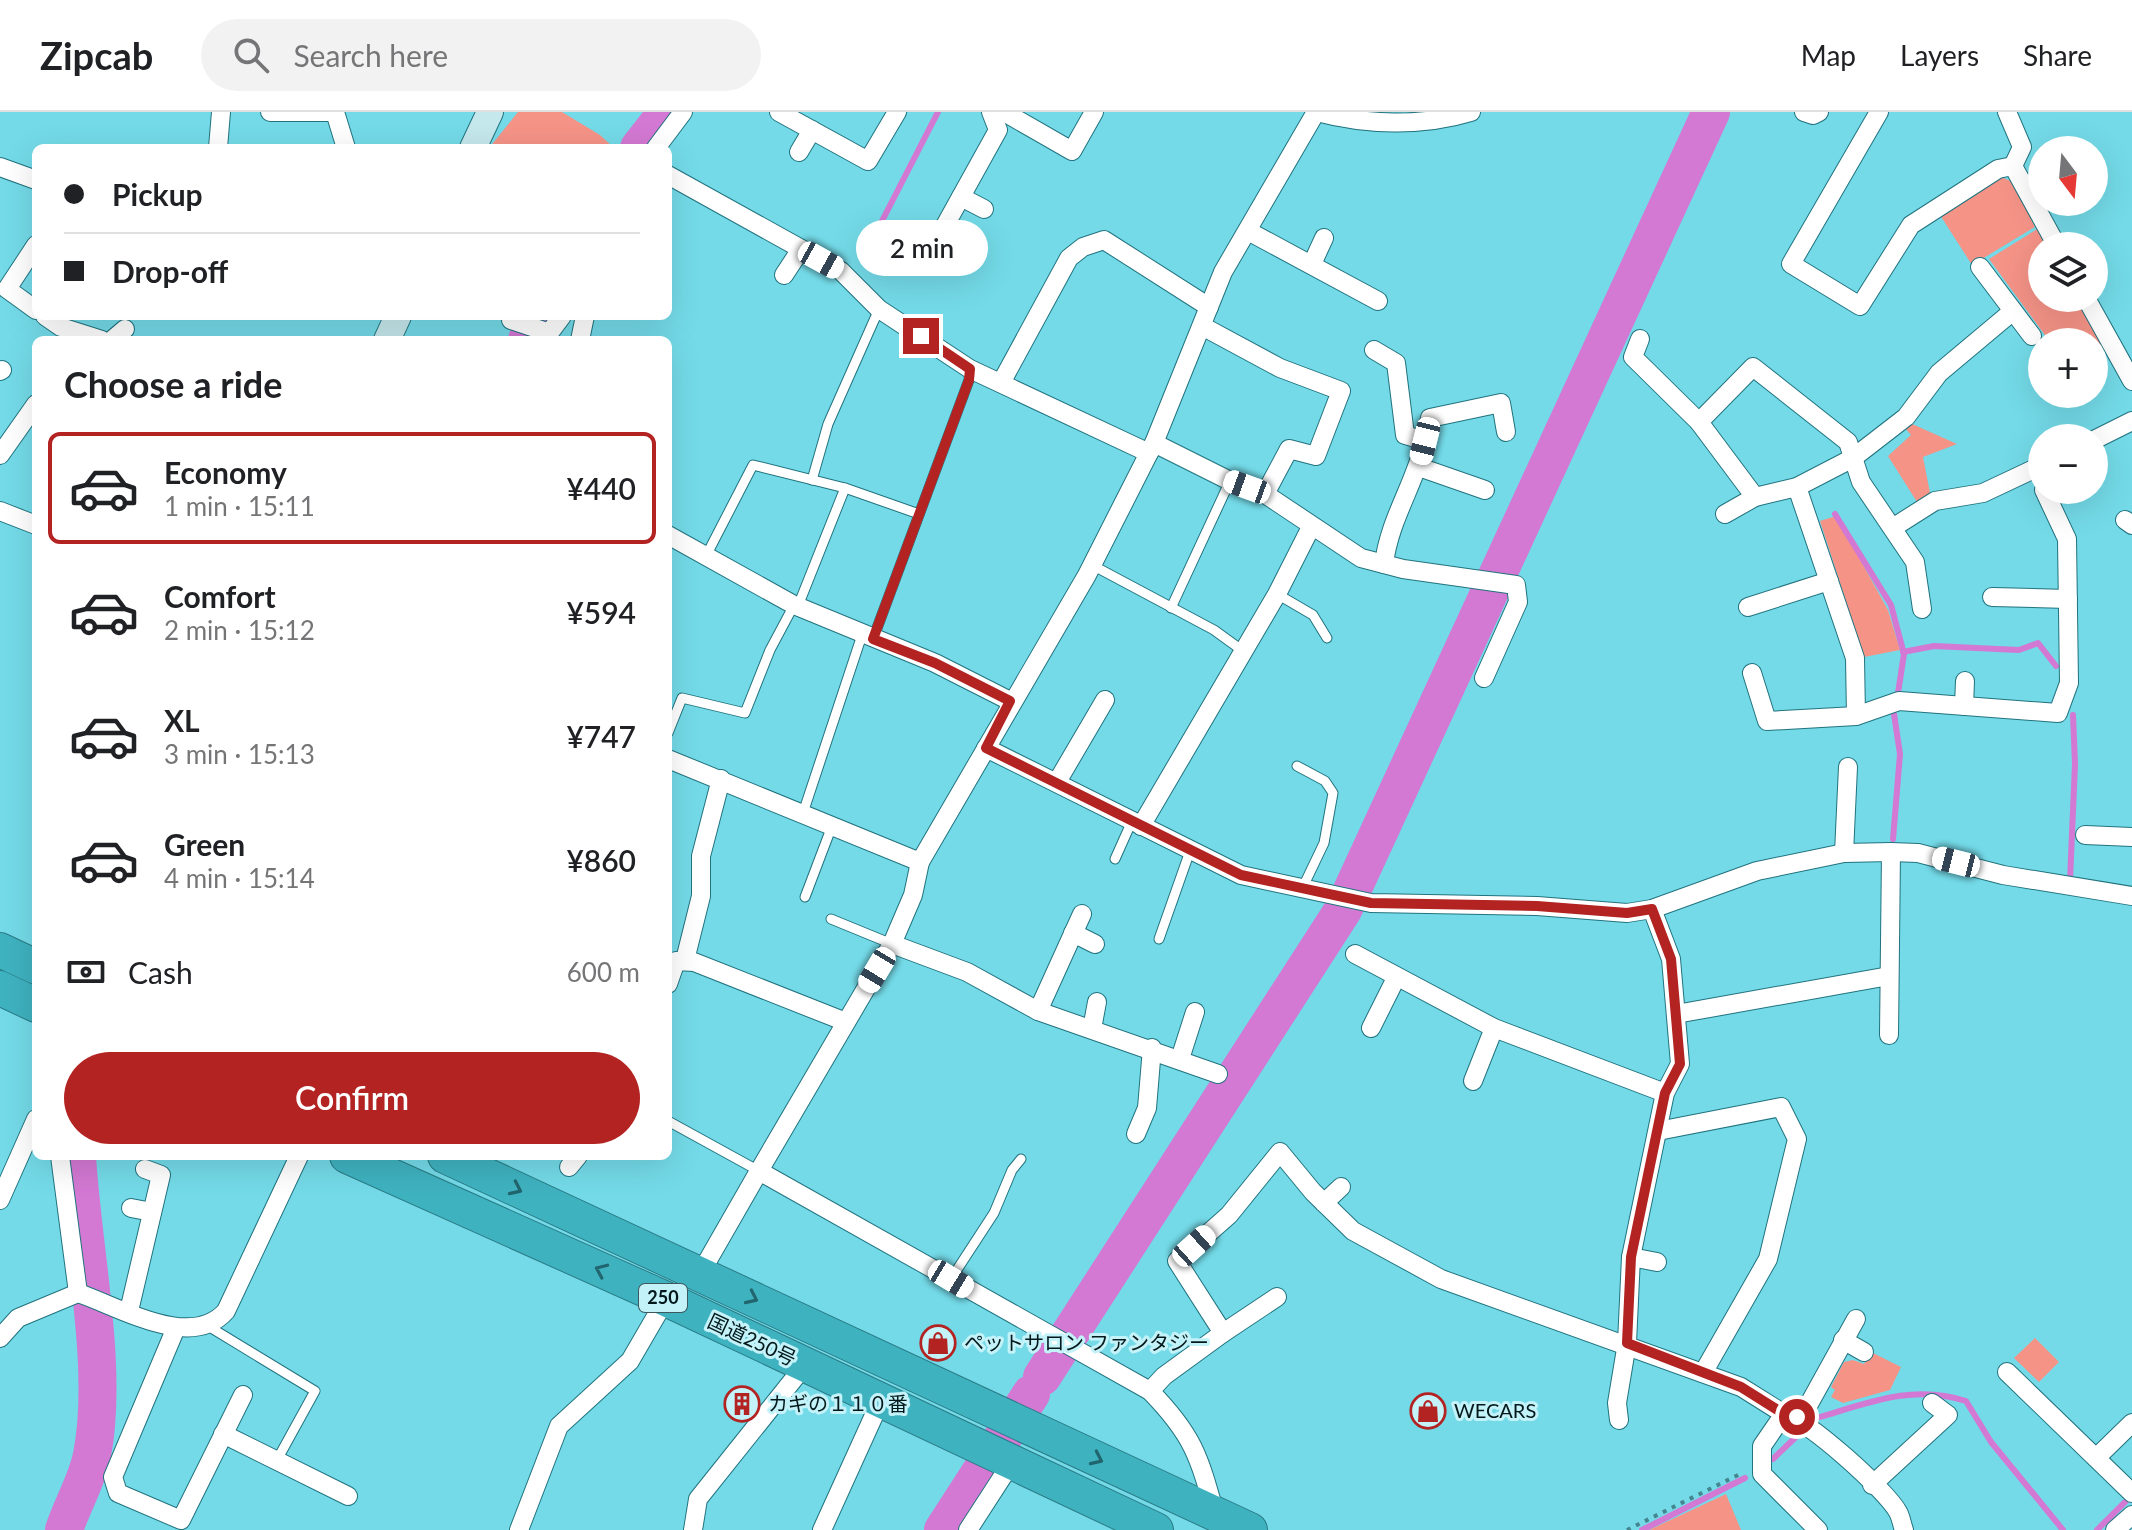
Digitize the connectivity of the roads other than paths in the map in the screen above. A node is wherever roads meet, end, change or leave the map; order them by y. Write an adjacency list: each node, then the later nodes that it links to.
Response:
1 (221, 112): 17 (street)
2 (270, 112): 18 (street)
3 (490, 112): 19 (street)
4 (683, 112): 20 (street)
5 (779, 112): 16 (street)
6 (897, 112): 16 (street)
7 (991, 112): 26 (street)
8 (1004, 112): 9 (street)
9 (1094, 112)
10 (1316, 112): 11 (street); 28 (street)
11 (1471, 112)
12 (1804, 112): 13 (street)
13 (1819, 112)
14 (1879, 112): 22 (street)
15 (2007, 112): 22 (street)
16 (812, 130): 21 (street)
17 (218, 144)
18 (345, 144)
19 (475, 144)
20 (659, 144)
21 (799, 152)
22 (2013, 166): 29 (street)
23 (0, 167): 25 (street)
24 (672, 177): 32 (street)
25 (32, 179)
26 (961, 197): 27 (street); 31 (street)
27 (984, 209)
28 (1248, 231): 34 (street); 40 (street)
29 (2049, 232)
30 (1324, 238): 34 (street)
31 (908, 242)
32 (801, 249): 36 (street); 41 (street)
33 (32, 250): 37 (street)
34 (1312, 264): 38 (street)
35 (1980, 267): 42 (street)
36 (784, 275)
37 (4, 287): 39 (street)
38 (1378, 301)
39 (32, 307)
40 (1209, 307): 47 (street); 55 (street)
41 (879, 309): 53 (street); 67 (lane)
42 (2013, 311): 48 (street); 64 (street)
43 (2094, 312): 54 (street)
44 (51, 320): 49 (street)
45 (511, 320): 50 (street)
46 (559, 320): 50 (street)
47 (1202, 326): 62 (street); 72 (street)
48 (2028, 331)
49 (89, 336)
50 (546, 336)
51 (1640, 339): 58 (street)
52 (1374, 350): 61 (street)
53 (970, 369): 55 (street); 76 (lane)
54 (2132, 381)
55 (1001, 383): 62 (street)
56 (32, 417): 63 (street)
57 (2132, 421): 60 (street)
58 (1699, 422): 64 (street); 73 (street)
59 (1506, 432): 61 (street)
60 (2108, 433)
61 (1425, 441): 65 (street)
62 (1152, 448): 68 (street); 84 (street)
63 (0, 455)
64 (1853, 458): 69 (street); 80 (street)
65 (1419, 467): 71 (street); 83 (street)
66 (2028, 472): 80 (street)
67 (812, 480): 70 (lane); 82 (lane)
68 (1230, 481): 72 (street); 91 (lane)
69 (1797, 487): 73 (street); 85 (street)
70 (845, 488): 76 (lane); 89 (lane)
71 (1485, 490)
72 (1265, 494): 79 (street)
73 (1755, 497): 77 (street)
74 (2051, 504): 88 (street)
75 (0, 511): 78 (street)
76 (919, 514): 93 (lane)
77 (1725, 514)
78 (32, 523)
79 (1311, 527): 83 (street); 86 (street)
80 (1894, 527): 92 (street)
81 (672, 537): 82 (street)
82 (706, 556): 89 (street)
83 (1384, 564): 97 (street)
84 (1092, 565): 91 (lane); 100 (street)
85 (1829, 581): 90 (street); 102 (street)
86 (1277, 594): 94 (lane); 95 (street)
87 (1992, 597): 88 (street)
88 (2068, 599): 101 (street)
89 (796, 605): 93 (street); 104 (lane)
90 (1748, 607)
91 (1171, 608): 95 (lane)
92 (1922, 609)
93 (868, 637): 100 (street); 112 (lane)
94 (1327, 638)
95 (1243, 651): 113 (street)
96 (1752, 673): 103 (street)
97 (1484, 678)
98 (1965, 681): 101 (street)
99 (1105, 700): 111 (street)
100 (1010, 701): 106 (street)
101 (1964, 706): 102 (street)
102 (1856, 716): 103 (street)
103 (1767, 721): 105 (street)
104 (672, 723)
105 (1770, 741)
106 (986, 748): 111 (street); 121 (street)
107 (672, 761): 110 (street)
108 (1297, 766): 122 (lane)
109 (1848, 767): 119 (street)
110 (721, 779): 112 (street); 134 (street)
111 (1057, 782): 113 (street)
112 (803, 813): 114 (street)
113 (1136, 824): 117 (street); 120 (lane)
114 (832, 826): 121 (street); 124 (lane)
115 (2085, 835): 116 (street)
116 (2132, 837)
117 (1190, 851): 122 (street); 129 (lane)
118 (1891, 852): 119 (street); 123 (street); 136 (street)
119 (1844, 853): 125 (street)
120 (1115, 859)
121 (920, 862): 130 (street)
122 (1302, 889): 125 (street)
123 (2132, 896)
124 (805, 897)
125 (1652, 909): 143 (street)
126 (1082, 914): 128 (street)
127 (831, 919): 130 (lane)
128 (1073, 933): 131 (street); 141 (street)
129 (1159, 939)
130 (892, 944): 141 (street); 144 (street)
131 (1095, 944)
132 (0, 950): 135 (highway)
133 (1355, 954): 137 (street)
134 (676, 960): 144 (street)
135 (32, 965)
136 (1889, 976): 143 (street); 148 (street)
137 (1396, 978): 145 (street); 146 (street)
138 (0, 988): 140 (highway)
139 (1097, 1002): 147 (street)
140 (32, 1003)
141 (1038, 1011): 147 (street)
142 (1195, 1012): 150 (street)
143 (1676, 1014): 153 (street)
144 (846, 1022): 164 (street)
145 (1371, 1028)
146 (1494, 1028): 152 (street); 153 (street)
147 (1092, 1029): 149 (street)
148 (1889, 1035)
149 (1152, 1048): 150 (street); 157 (street)
150 (1180, 1059): 151 (street)
151 (1218, 1074)
152 (1473, 1081)
153 (1665, 1093): 156 (street)
154 (672, 1123): 164 (lane)
155 (32, 1128): 166 (street)
156 (1658, 1131): 171 (street); 190 (street)
157 (1136, 1134)
158 (1021, 1159): 175 (lane)
159 (61, 1160): 176 (street)
160 (297, 1160): 181 (street)
161 (356, 1160): 178 (highway, 国道250号 / 250, one-way to 161)
162 (454, 1160): 174 (highway, 国道250号 / 250, one-way to 174)
163 (145, 1169): 169 (street)
164 (759, 1171): 174 (street); 175 (street)
165 (1341, 1187): 167 (street)
166 (0, 1200)
167 (1324, 1203): 172 (street); 183 (street)
168 (131, 1208): 169 (street)
169 (152, 1212): 179 (street)
170 (1413, 1242): 172 (street)
171 (1631, 1257): 173 (street); 186 (street)
172 (1405, 1259): 186 (street)
173 (1657, 1262)
174 (700, 1274): 205 (highway, 国道250号 / 250, one-way to 205)
175 (951, 1279): 191 (street)
176 (85, 1296): 179 (street); 184 (street)
177 (1277, 1297): 183 (street)
178 (666, 1299): 188 (highway, 国道250号 / 250); 208 (street)
179 (129, 1311): 182 (street)
180 (1856, 1319): 185 (street)
181 (208, 1326): 182 (street); 201 (lane)
182 (175, 1330): 207 (street)
183 (1223, 1333): 191 (street)
184 (0, 1338)
185 (1843, 1340): 187 (street); 195 (street)
186 (1627, 1343): 190 (street); 196 (street)
187 (1864, 1352)
188 (805, 1365): 193 (highway, 国道250号 / 250); 209 (street)
189 (2007, 1372): 200 (street)
190 (1703, 1373): 195 (street)
191 (1150, 1391): 205 (street)
192 (243, 1395): 198 (street)
193 (881, 1400): 199 (highway, 国道250号 / 250); 210 (street)
194 (1932, 1403): 202 (street)
195 (1790, 1415): 202 (street); 214 (street)
196 (1619, 1420)
197 (2132, 1423): 200 (street)
198 (223, 1434): 201 (street); 207 (street)
199 (998, 1455): 211 (street); 212 (highway, 国道250号 / 250)
200 (2096, 1458): 203 (street)
201 (277, 1460): 204 (street)
202 (1872, 1485): 215 (street)
203 (2131, 1492)
204 (348, 1496)
205 (1215, 1514): 213 (highway, 国道250号 / 250)
206 (2132, 1515): 216 (street)
207 (179, 1525)
208 (519, 1530)
209 (693, 1530)
210 (822, 1530)
211 (968, 1530)
212 (1156, 1530)
213 (1250, 1530)
214 (1818, 1530)
215 (1904, 1530)
216 (2115, 1530)

